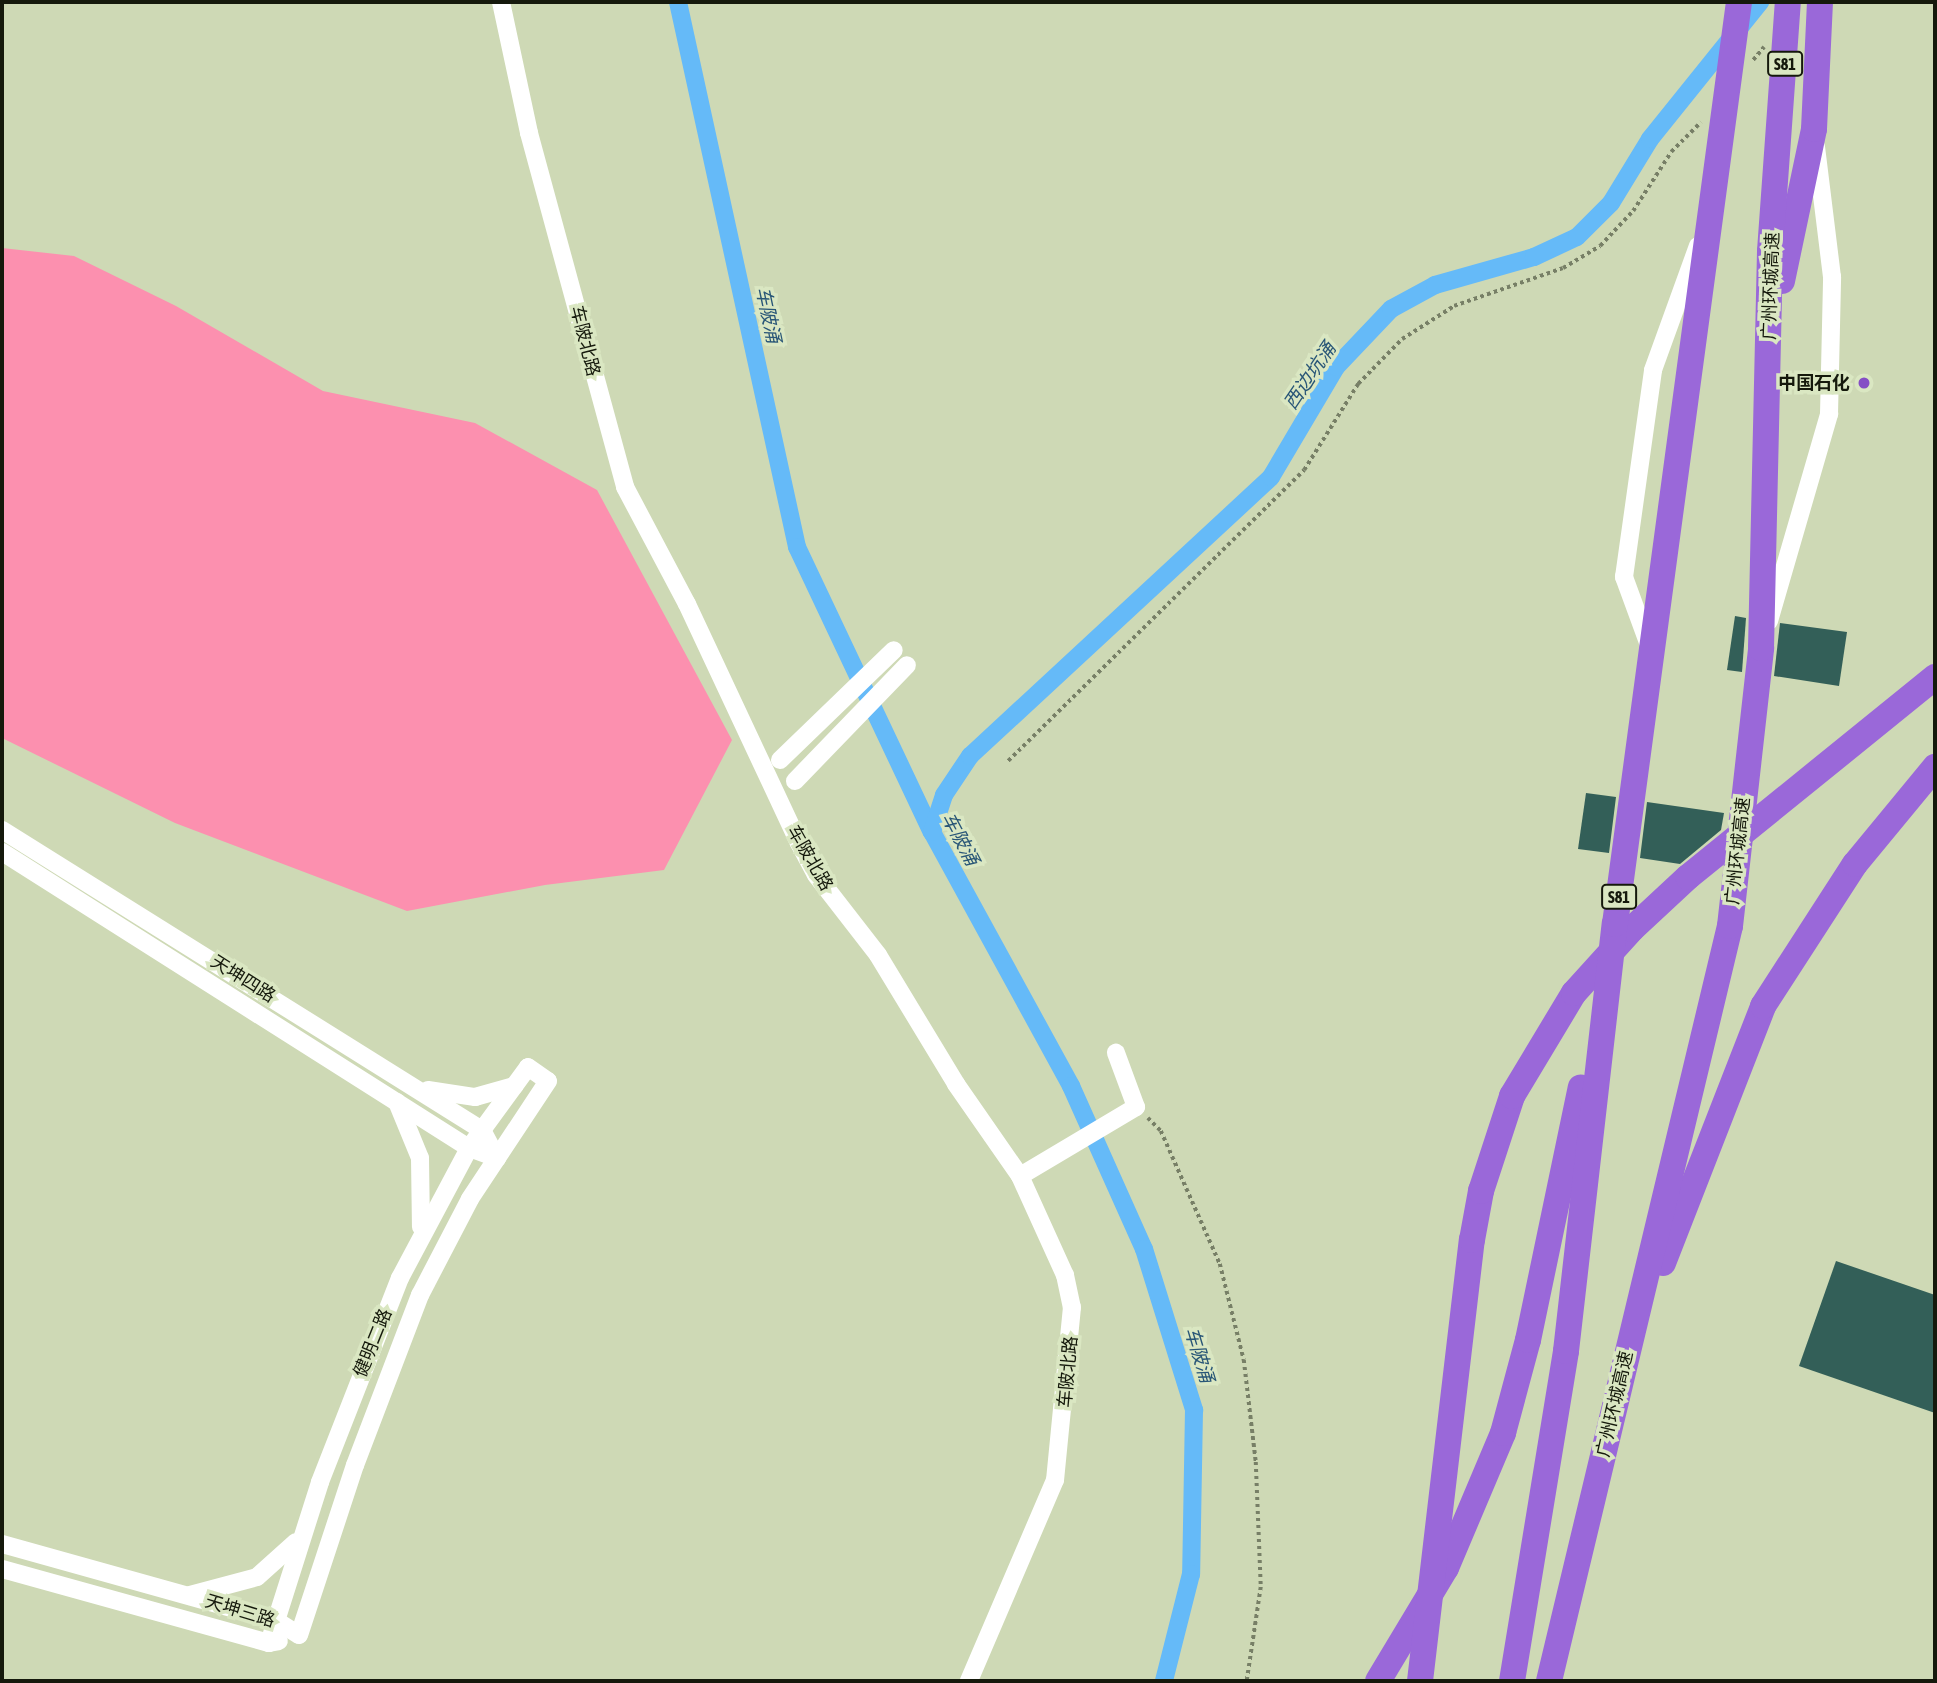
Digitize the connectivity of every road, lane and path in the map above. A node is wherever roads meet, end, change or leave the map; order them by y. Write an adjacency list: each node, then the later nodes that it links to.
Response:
1 (501, 2): 32 (street, 车陂北路)
2 (1722, 2): 10 (highway)
3 (1739, 2): 8 (highway, S81)
4 (1788, 2): 11 (highway, 广州环城高速 / S81)
5 (1820, 2): 9 (highway)
6 (1766, 44): 7 (path)
7 (1749, 65)
8 (1716, 114): 10 (highway, S81); 18 (path)
9 (1814, 129): 11 (highway); 12 (street)
10 (1711, 210): 14 (highway, S81); 14 (street)
11 (1769, 341): 12 (highway, 广州环城高速 / S81)
12 (1761, 648): 34 (highway, 广州环城高速 / S81)
13 (894, 650): 17 (street)
14 (1652, 654): 23 (highway, S81)
15 (907, 665): 20 (street)
16 (1935, 677): 45 (highway)
17 (779, 760)
18 (1008, 761)
19 (1935, 767): 34 (highway)
20 (794, 781)
21 (2, 830): 25 (street, 天坤四路)
22 (2, 852): 27 (street, 天坤四路)
23 (1615, 924): 44 (highway); 46 (highway, S81)
24 (1115, 1052): 28 (street)
25 (410, 1084): 26 (street); 29 (street, 天坤四路)
26 (514, 1086): 29 (street, 健明二路); 31 (street, 健明二路)
27 (397, 1102): 30 (street, 天坤四路); 33 (street)
28 (1136, 1107): 32 (street); 43 (path)
29 (482, 1130): 30 (street, 健明二路); 31 (street)
30 (469, 1148): 31 (street, 天坤四路); 33 (street, 健明二路)
31 (497, 1158): 40 (street, 健明二路)
32 (1020, 1176): 42 (street, 车陂北路)
33 (420, 1236): 35 (street, 健明二路)
34 (1627, 1356): 47 (highway, 广州环城高速 / S81)
35 (303, 1534): 38 (street); 39 (street, 健明二路)
36 (2, 1544): 38 (street, 天坤三路)
37 (2, 1570): 41 (street, 天坤三路)
38 (188, 1596): 39 (street, 天坤三路)
39 (275, 1620): 40 (street, 天坤三路); 41 (street, 健明二路)
40 (299, 1635): 41 (street, 天坤三路)
41 (269, 1643)
42 (969, 1681)
43 (1247, 1681)
44 (1378, 1681)
45 (1420, 1681)
46 (1512, 1681)
47 (1549, 1681)

